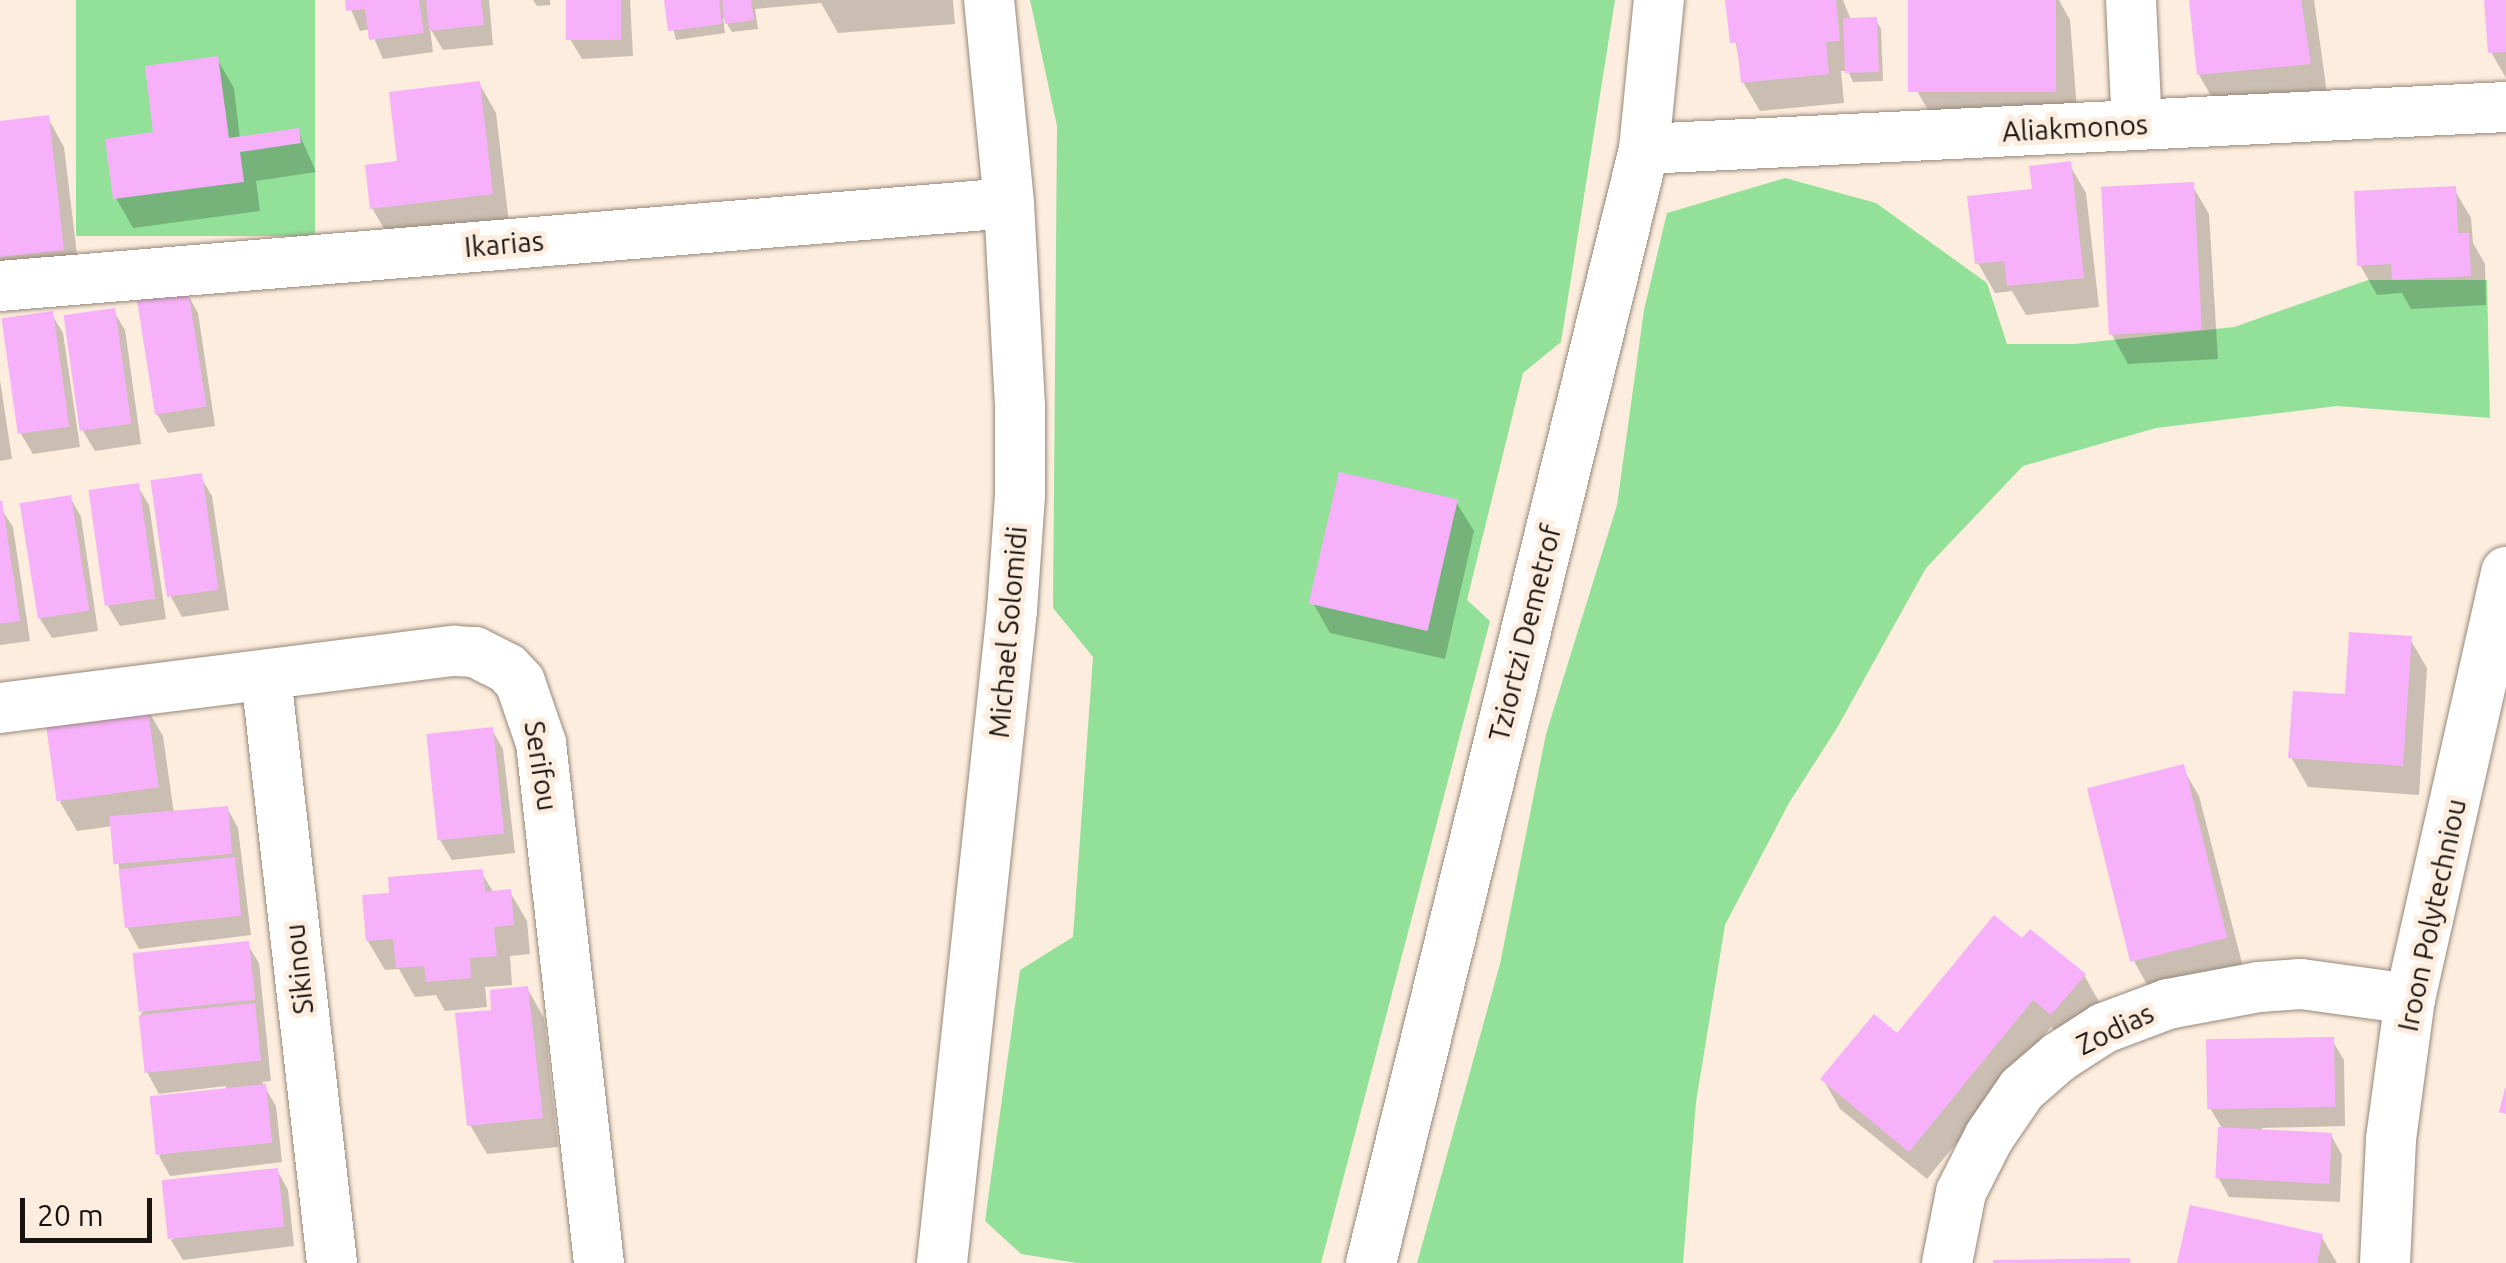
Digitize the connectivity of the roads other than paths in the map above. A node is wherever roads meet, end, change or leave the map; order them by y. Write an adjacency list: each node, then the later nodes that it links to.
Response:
1 (989, 0): 7 (street, Michael Solomidi)
2 (1659, 0): 6 (street, Tziortzi Demetrof)
3 (2130, 0): 5 (street)
4 (2506, 107): 5 (street, Aliakmonos)
5 (2137, 124): 6 (street, Aliakmonos)
6 (1644, 149): 16 (street, Tziortzi Demetrof)
7 (1009, 202): 8 (street, Ikarias); 15 (street, Michael Solomidi)
8 (0, 286)
9 (2506, 572): 12 (street, Iroon Polytechniou)
10 (266, 676): 11 (street, Serifou); 13 (street, Sikinou); 14 (street, Serifou)
11 (0, 708)
12 (2410, 999): 17 (street, Zodias); 18 (street, Iroon Polytechniou)
13 (332, 1263)
14 (599, 1263)
15 (942, 1263)
16 (1371, 1263)
17 (1947, 1263)
18 (2385, 1263)

